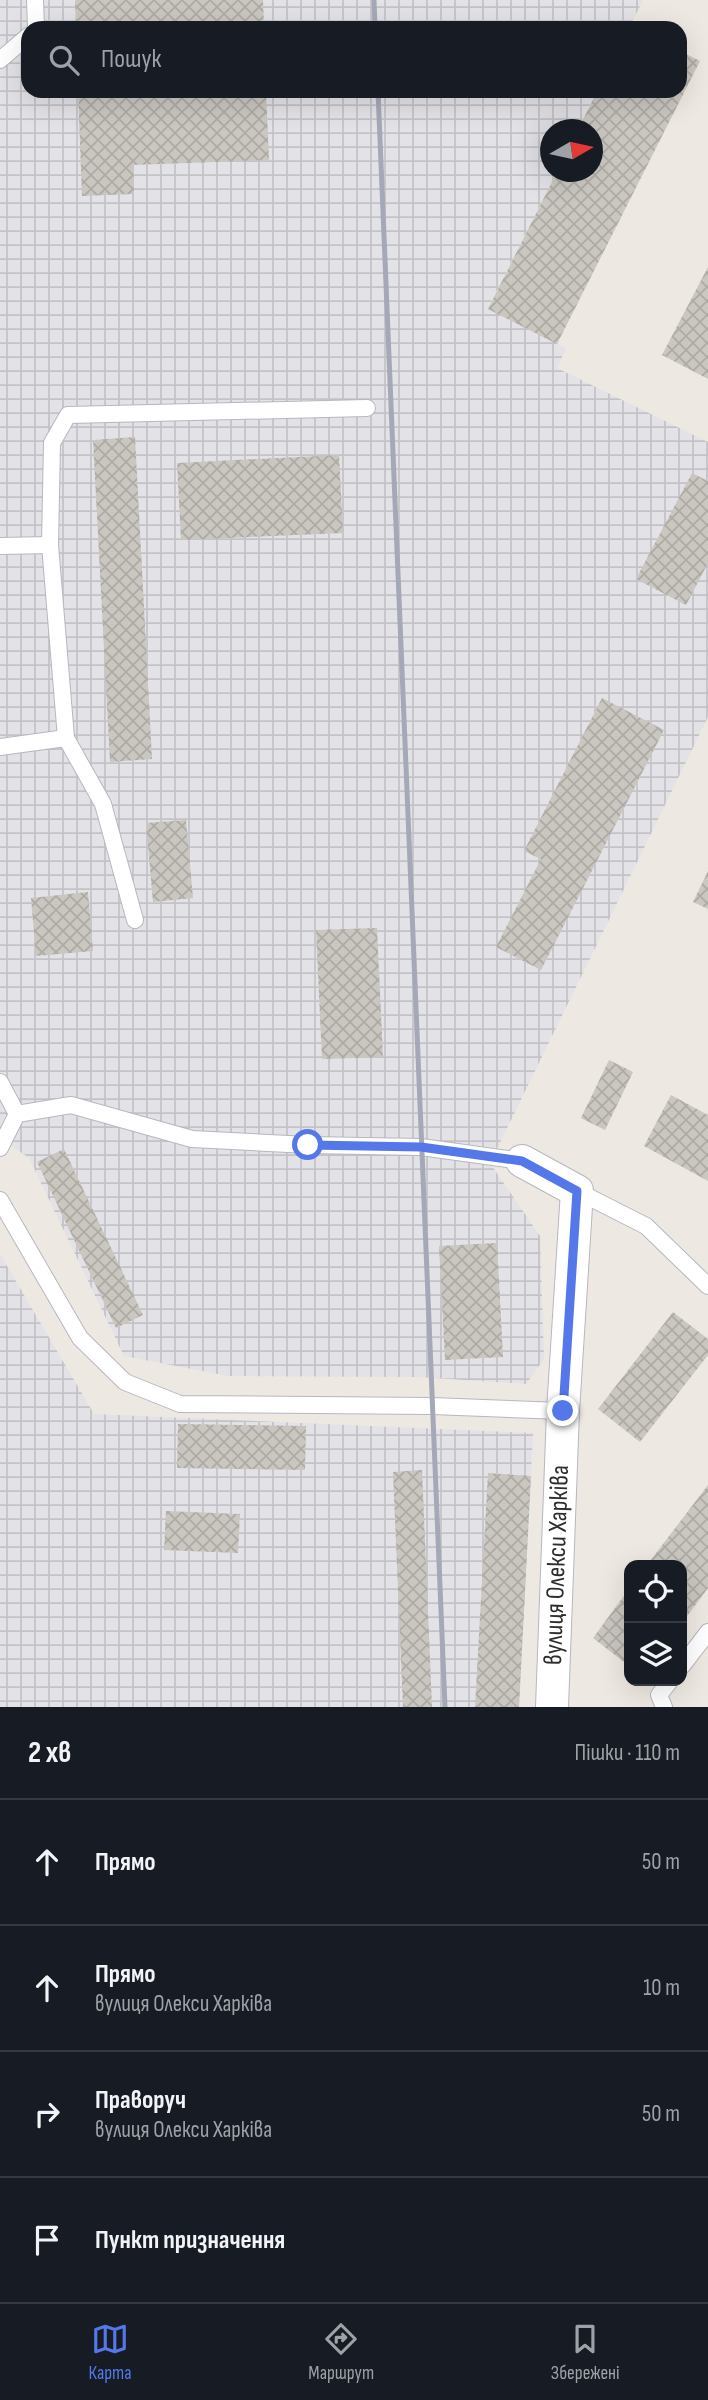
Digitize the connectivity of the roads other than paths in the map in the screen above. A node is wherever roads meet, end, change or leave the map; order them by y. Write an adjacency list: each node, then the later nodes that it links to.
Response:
1 (35, 0): 2 (lane)
2 (36, 21)
3 (21, 42): 4 (lane)
4 (0, 60)
5 (367, 408): 6 (lane)
6 (50, 545): 7 (lane); 8 (lane)
7 (0, 546)
8 (66, 738): 9 (lane); 10 (lane)
9 (0, 747)
10 (135, 920)
11 (0, 1082): 12 (lane)
12 (17, 1114): 13 (lane); 14 (lane)
13 (0, 1148)
14 (522, 1161): 15 (street)
15 (577, 1191): 17 (lane); 18 (street, вулиця Олекси Харківа)
16 (0, 1200): 18 (lane)
17 (708, 1286)
18 (563, 1411): 22 (street, вулиця Олекси Харківа)
19 (708, 1632): 20 (lane)
20 (687, 1659)
21 (666, 1686): 23 (lane)
22 (552, 1707)
23 (664, 1707)

